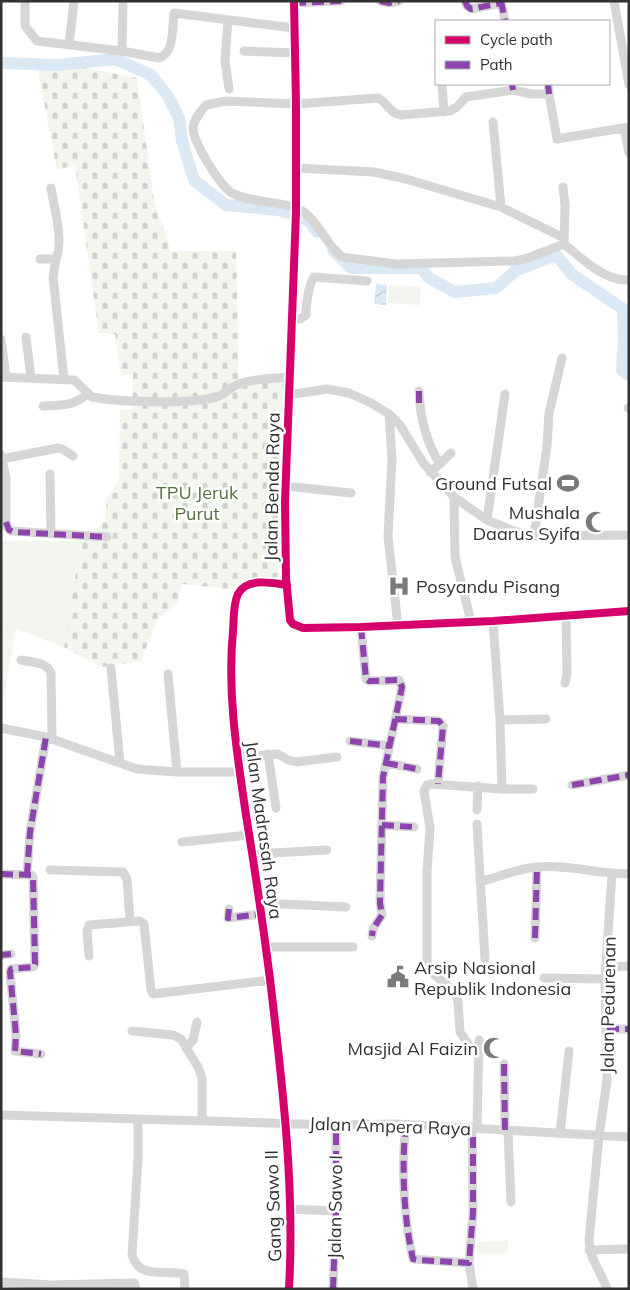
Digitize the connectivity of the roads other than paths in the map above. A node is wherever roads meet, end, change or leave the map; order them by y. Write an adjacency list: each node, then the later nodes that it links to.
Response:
1 (25, 1): 14 (street)
2 (74, 1): 14 (street)
3 (341, 1): 8 (street)
4 (380, 1): 5 (street)
5 (399, 1)
6 (465, 1): 9 (street)
7 (614, 1): 20 (street)
8 (294, 2): 13 (street, Jalan Benda Raya)
9 (501, 2): 12 (street)
10 (122, 5): 15 (street)
11 (228, 20): 13 (street); 15 (street); 22 (street)
12 (505, 20)
13 (294, 28): 17 (street, Jalan Benda Raya)
14 (69, 45): 15 (street)
15 (122, 51)
16 (244, 51): 17 (street)
17 (295, 53): 24 (street, Jalan Benda Raya)
18 (442, 85): 25 (street)
19 (548, 85): 23 (street)
20 (629, 85)
21 (513, 87): 23 (street); 25 (street)
22 (230, 89)
23 (549, 94): 27 (street)
24 (296, 104): 25 (street); 29 (street, Jalan Benda Raya); 33 (street)
25 (444, 112)
26 (493, 122): 32 (street)
27 (626, 127): 28 (street)
28 (629, 153)
29 (296, 168): 32 (street); 33 (street, Jalan Benda Raya)
30 (563, 187): 34 (street)
31 (51, 188): 35 (street)
32 (501, 207): 34 (street)
33 (296, 214): 34 (street); 37 (street, Jalan Benda Raya)
34 (564, 241): 39 (street)
35 (56, 258): 36 (street); 48 (street)
36 (40, 259)
37 (293, 279): 38 (street); 41 (street, Jalan Benda Raya)
38 (311, 280): 40 (street); 41 (street)
39 (629, 280)
40 (367, 281)
41 (291, 319): 46 (street, Jalan Benda Raya)
42 (26, 337): 47 (street)
43 (1, 339): 45 (street)
44 (562, 358): 68 (street)
45 (4, 377): 47 (street)
46 (289, 377): 50 (street); 52 (street, Jalan Benda Raya)
47 (31, 378): 48 (street)
48 (64, 379): 50 (street)
49 (419, 391): 58 (street)
50 (87, 394): 53 (street)
51 (505, 394): 64 (street)
52 (288, 395): 54 (street); 61 (street, Jalan Benda Raya)
53 (43, 406)
54 (389, 414): 59 (street); 74 (street)
55 (451, 453): 58 (street)
56 (73, 456): 57 (street)
57 (2, 457): 65 (street)
58 (440, 464): 59 (street)
59 (430, 472): 63 (street)
60 (50, 474): 65 (street)
61 (286, 486): 62 (street); 69 (street, Jalan Benda Raya)
62 (350, 493)
63 (454, 497): 64 (street); 73 (street)
64 (487, 520): 68 (street)
65 (51, 534): 67 (street)
66 (629, 535): 68 (street)
67 (107, 536)
68 (534, 536)
69 (287, 584): 75 (street, Jalan Benda Raya); 89 (street, Jalan Madrasah Raya)
70 (629, 611): 71 (street, Jalan Benda Raya)
71 (566, 615): 72 (street, Jalan Benda Raya); 79 (street)
72 (494, 621): 73 (street, Jalan Benda Raya); 82 (street)
73 (471, 622): 74 (street, Jalan Benda Raya)
74 (398, 626): 75 (street, Jalan Benda Raya)
75 (361, 627): 80 (street)
76 (21, 660): 84 (street)
77 (111, 668): 91 (street)
78 (168, 674): 93 (street)
79 (565, 683)
80 (396, 719): 86 (street); 96 (street)
81 (546, 719): 82 (street)
82 (500, 720): 99 (street)
83 (1, 728): 84 (street)
84 (49, 738): 91 (street); 115 (street)
85 (350, 741): 86 (street)
86 (390, 746): 90 (street)
87 (268, 754): 88 (street); 89 (street); 101 (street)
88 (337, 757)
89 (238, 758): 94 (street, Jalan Madrasah Raya)
90 (386, 761): 92 (street); 104 (street)
91 (120, 763): 93 (street)
92 (417, 768)
93 (177, 772): 94 (street)
94 (240, 772): 106 (street, Jalan Madrasah Raya)
95 (629, 775): 97 (street)
96 (438, 784): 98 (street); 140 (street)
97 (572, 785)
98 (478, 786): 99 (street); 102 (street)
99 (502, 789): 100 (street)
100 (533, 789)
101 (276, 808)
102 (477, 810)
103 (477, 824): 116 (street)
104 (382, 825): 105 (street); 122 (street)
105 (414, 827)
106 (249, 835): 107 (street); 109 (street, Jalan Madrasah Raya)
107 (182, 842)
108 (327, 850): 109 (street)
109 (252, 854): 117 (street, Jalan Madrasah Raya)
110 (537, 867): 113 (street); 116 (street); 123 (street)
111 (50, 870): 121 (street)
112 (1, 874): 115 (street)
113 (612, 874): 114 (street); 131 (street, Jalan Pedurenan)
114 (629, 874)
115 (27, 875): 143 (street)
116 (480, 882): 129 (street)
117 (260, 903): 118 (street); 119 (street, Jalan Madrasah Raya)
118 (346, 907)
119 (261, 914): 120 (street); 124 (street, Jalan Madrasah Raya)
120 (227, 916)
121 (130, 921): 128 (street); 134 (street)
122 (372, 936)
123 (535, 938)
124 (266, 947): 125 (street); 134 (street, Jalan Madrasah Raya)
125 (353, 947)
126 (11, 954): 127 (street)
127 (1, 955)
128 (89, 956)
129 (485, 959)
130 (629, 966): 131 (street)
131 (606, 967): 133 (street, Jalan Pedurenan)
132 (544, 978): 133 (street)
133 (605, 979): 136 (street, Jalan Pedurenan)
134 (270, 980): 148 (street, Jalan Madrasah Raya)
135 (197, 1022): 141 (street)
136 (607, 1029): 137 (street); 154 (street, Jalan Pedurenan)
137 (629, 1029)
138 (132, 1031): 141 (street)
139 (479, 1040): 151 (street)
140 (469, 1045)
141 (186, 1048): 147 (street)
142 (570, 1051): 153 (street)
143 (41, 1054)
144 (504, 1064): 152 (street)
145 (1, 1115): 146 (street, Jalan Ampera Raya)
146 (138, 1119): 147 (street, Jalan Ampera Raya); 167 (street)
147 (204, 1120): 148 (street, Jalan Ampera Raya)
148 (285, 1122): 149 (street, Jalan Ampera Raya); 157 (street, Gang Sawo II)
149 (336, 1124): 150 (street, Jalan Ampera Raya); 158 (street, Jalan Sawo I)
150 (406, 1124): 151 (street, Jalan Ampera Raya); 161 (street)
151 (475, 1128): 152 (street, Jalan Ampera Raya); 161 (street)
152 (507, 1131): 153 (street, Jalan Ampera Raya); 156 (street)
153 (560, 1134): 154 (street, Jalan Ampera Raya)
154 (599, 1136): 155 (street, Jalan Ampera Raya); 160 (street, Jalan Pedurenan)
155 (629, 1137)
156 (511, 1202)
157 (290, 1209): 158 (street); 166 (street, Gang Sawo II)
158 (336, 1211): 168 (street, Jalan Sawo I)
159 (629, 1249): 160 (street)
160 (589, 1250): 170 (street)
161 (470, 1263): 169 (street)
162 (3, 1285): 165 (street)
163 (93, 1286): 164 (street); 165 (street)
164 (134, 1286)
165 (51, 1287)
166 (289, 1288)
167 (185, 1289)
168 (333, 1289)
169 (473, 1289)
170 (607, 1289)

